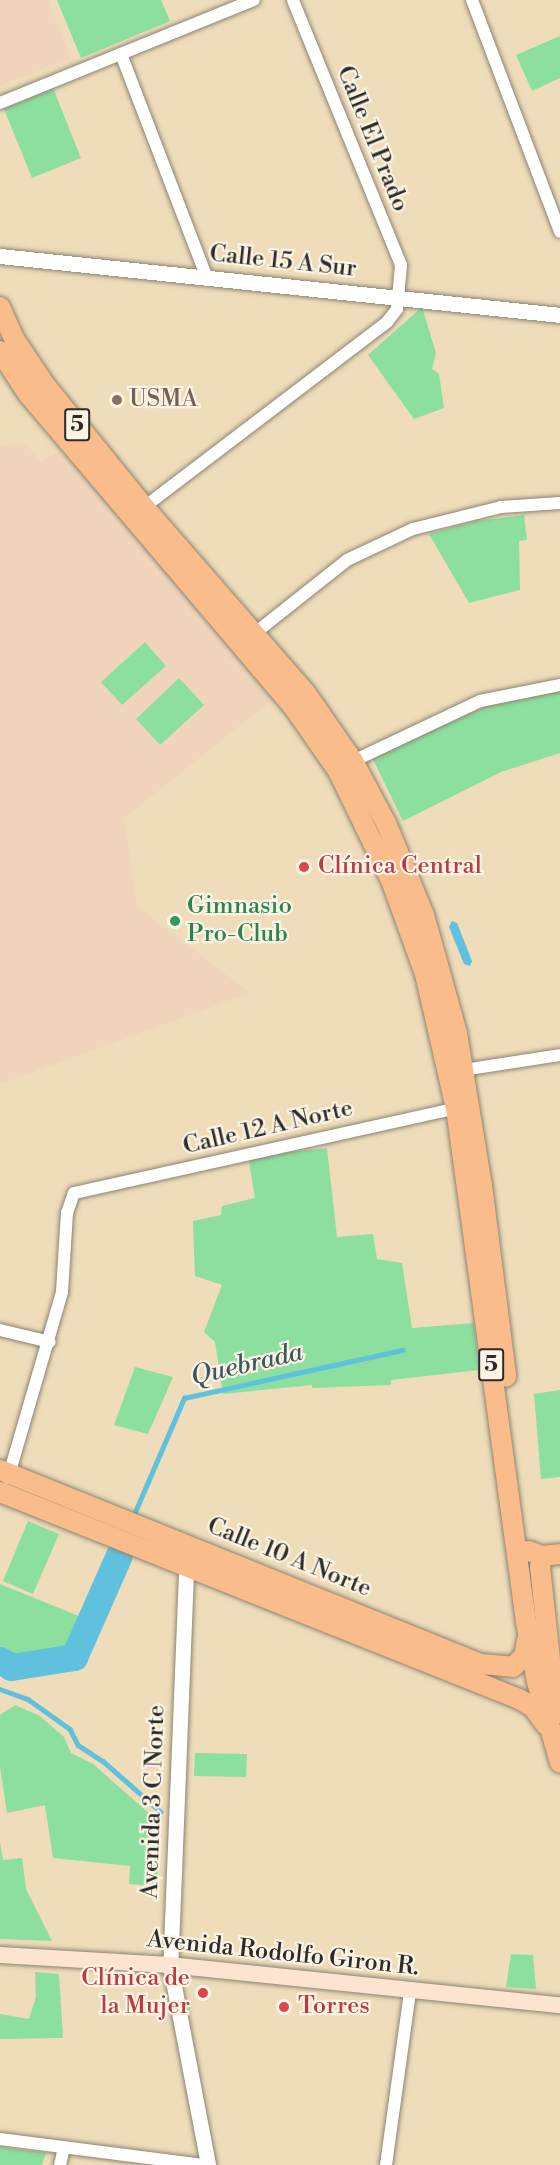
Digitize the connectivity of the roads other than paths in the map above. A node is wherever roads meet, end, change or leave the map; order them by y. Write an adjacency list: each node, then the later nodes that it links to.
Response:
1 (254, 0): 4 (street)
2 (293, 0): 9 (street, Calle El Prado)
3 (472, 0): 6 (street)
4 (122, 54): 5 (street); 8 (street)
5 (0, 103)
6 (560, 232)
7 (0, 256): 8 (street, Calle 15 A Sur)
8 (206, 276): 9 (street, Calle 15 A Sur)
9 (400, 297): 11 (street, Calle 15 A Sur); 14 (street)
10 (0, 307): 12 (main road, 5)
11 (560, 315)
12 (5, 344): 14 (main road, 5)
13 (560, 503): 15 (street)
14 (139, 511): 15 (main road, 5)
15 (249, 638): 17 (main road, 5)
16 (560, 685): 17 (street)
17 (346, 766): 19 (main road, 5)
18 (560, 1055): 19 (street)
19 (456, 1072): 20 (main road, 5)
20 (463, 1107): 22 (street, Calle 12 A Norte); 26 (main road, 5); 30 (main road, 5)
21 (0, 1330): 22 (street)
22 (50, 1342): 23 (street)
23 (5, 1472): 24 (street); 25 (main road, Calle 10 A Norte)
24 (1, 1492): 27 (main road, Calle 10 A Norte)
25 (194, 1546): 27 (street, Avenida 3 C Norte); 28 (main road, Calle 10 A Norte)
26 (543, 1553): 31 (main road, 5); 33 (main road)
27 (187, 1565): 29 (main road, Calle 10 A Norte); 36 (street, Avenida 3 C Norte)
28 (338, 1605): 29 (main road); 30 (main road, Calle 10 A Norte)
29 (322, 1620): 32 (main road, Calle 10 A Norte)
30 (526, 1622): 31 (main road, 5)
31 (537, 1683): 32 (main road); 33 (main road, 5)
32 (501, 1693): 33 (main road, Calle 10 A Norte)
33 (557, 1743): 34 (main road, 5)
34 (560, 1763)
35 (0, 1955): 36 (main road, Avenida Rodolfo Giron R.)
36 (170, 1965): 37 (main road, Avenida Rodolfo Giron R.); 43 (street, Avenida 3 C Norte)
37 (410, 1992): 38 (main road, Avenida Rodolfo Giron R.); 44 (street)
38 (560, 2005)
39 (0, 2139): 40 (street)
40 (64, 2147): 41 (street); 42 (street)
41 (60, 2165)
42 (203, 2165)
43 (208, 2165)
44 (386, 2165)

